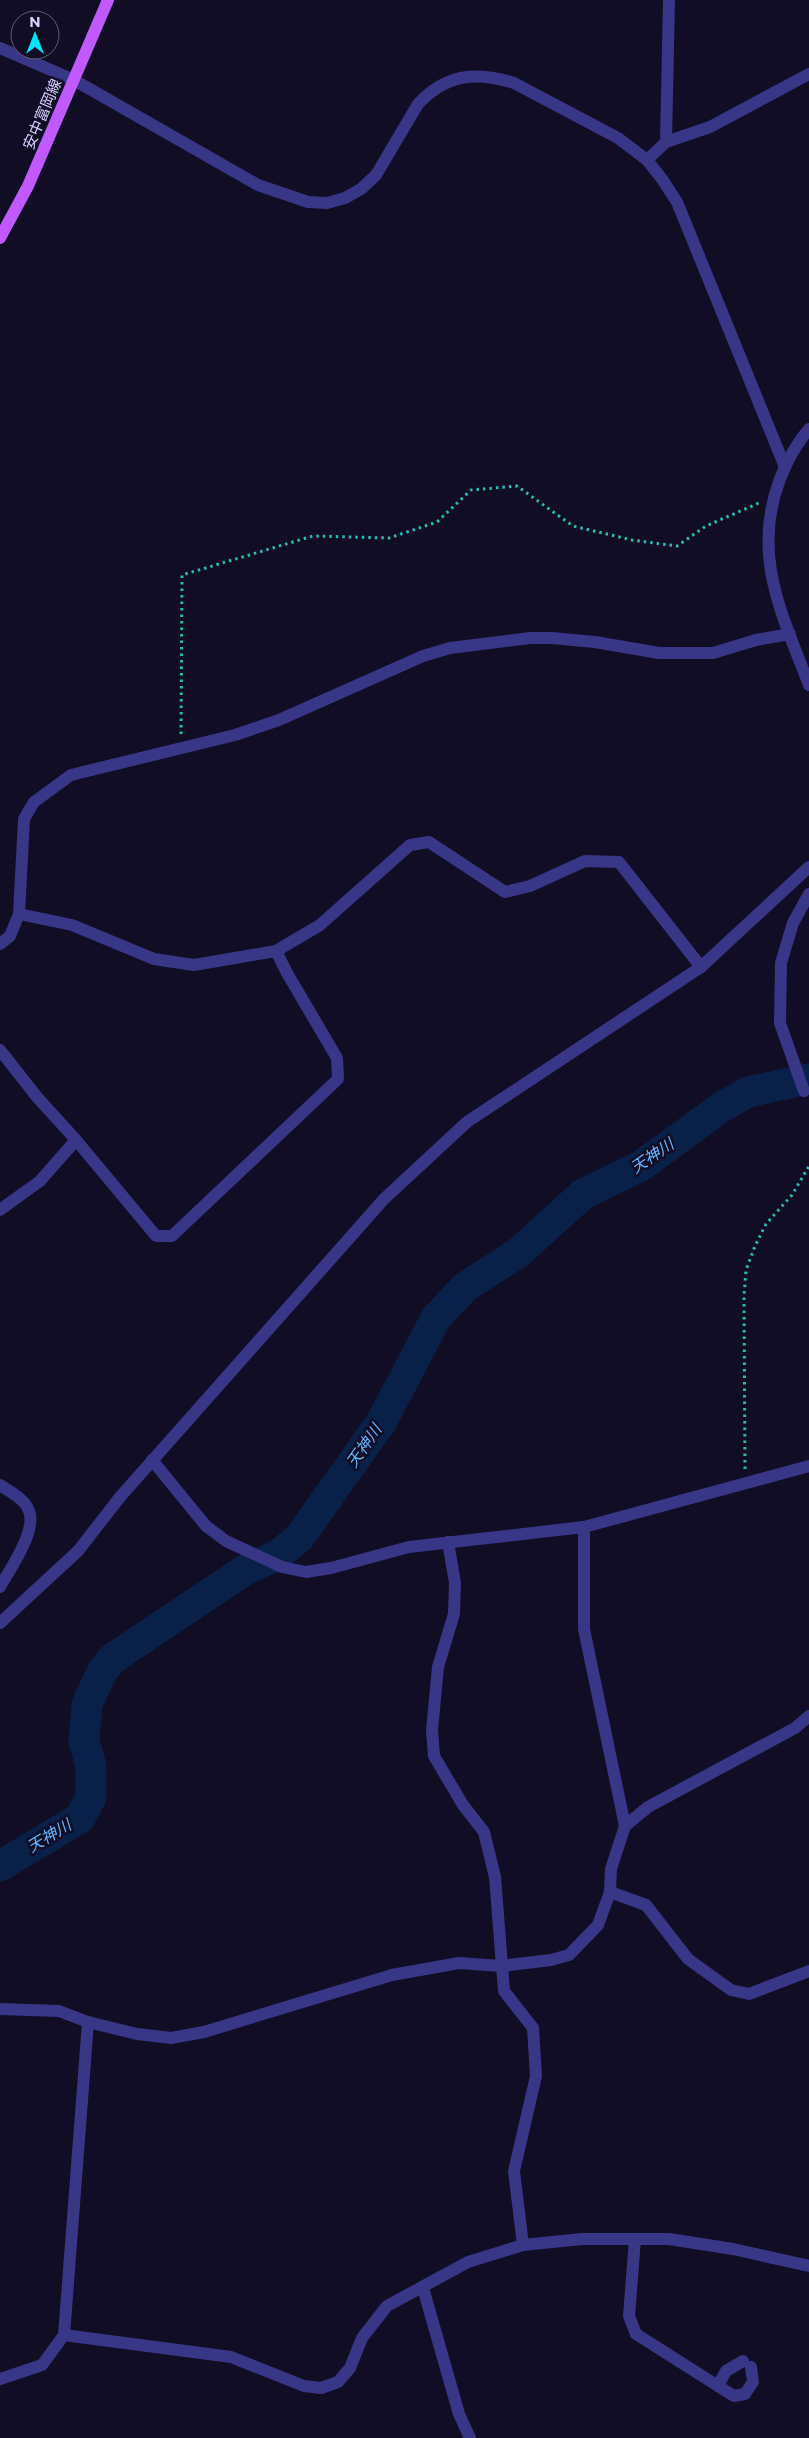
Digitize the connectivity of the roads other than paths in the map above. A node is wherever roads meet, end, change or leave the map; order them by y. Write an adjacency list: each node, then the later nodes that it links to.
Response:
1 (108, 0): 5 (main road, 安中富岡線)
2 (669, 0): 6 (street)
3 (0, 48): 5 (street)
4 (809, 74): 6 (street)
5 (74, 80): 7 (street); 8 (main road, 安中富岡線)
6 (666, 142): 7 (street)
7 (647, 160): 10 (street)
8 (0, 238)
9 (809, 429): 10 (street)
10 (785, 467): 11 (street)
11 (790, 634): 12 (street); 15 (street)
12 (809, 685)
13 (809, 867): 18 (street)
14 (809, 894): 20 (street)
15 (19, 914): 16 (street); 17 (street)
16 (0, 944)
17 (276, 951): 18 (street); 21 (street)
18 (701, 967): 23 (street)
19 (0, 1050): 21 (street)
20 (804, 1091)
21 (76, 1140): 22 (street)
22 (0, 1210)
23 (152, 1460): 27 (street); 29 (street)
24 (809, 1466): 26 (street)
25 (0, 1485): 28 (street)
26 (584, 1527): 27 (street); 31 (street)
27 (448, 1542): 33 (street)
28 (0, 1587)
29 (0, 1623)
30 (809, 1716): 31 (street)
31 (625, 1826): 32 (street)
32 (610, 1892): 33 (street); 34 (street)
33 (501, 1966): 36 (street); 38 (street)
34 (809, 1971)
35 (0, 2008): 36 (street)
36 (88, 2022): 41 (street)
37 (635, 2239): 38 (street); 39 (street); 43 (street)
38 (523, 2245): 40 (street)
39 (809, 2266)
40 (423, 2288): 41 (street); 44 (street)
41 (64, 2335): 42 (street)
42 (0, 2379)
43 (718, 2386): 43 (street)
44 (470, 2438)

